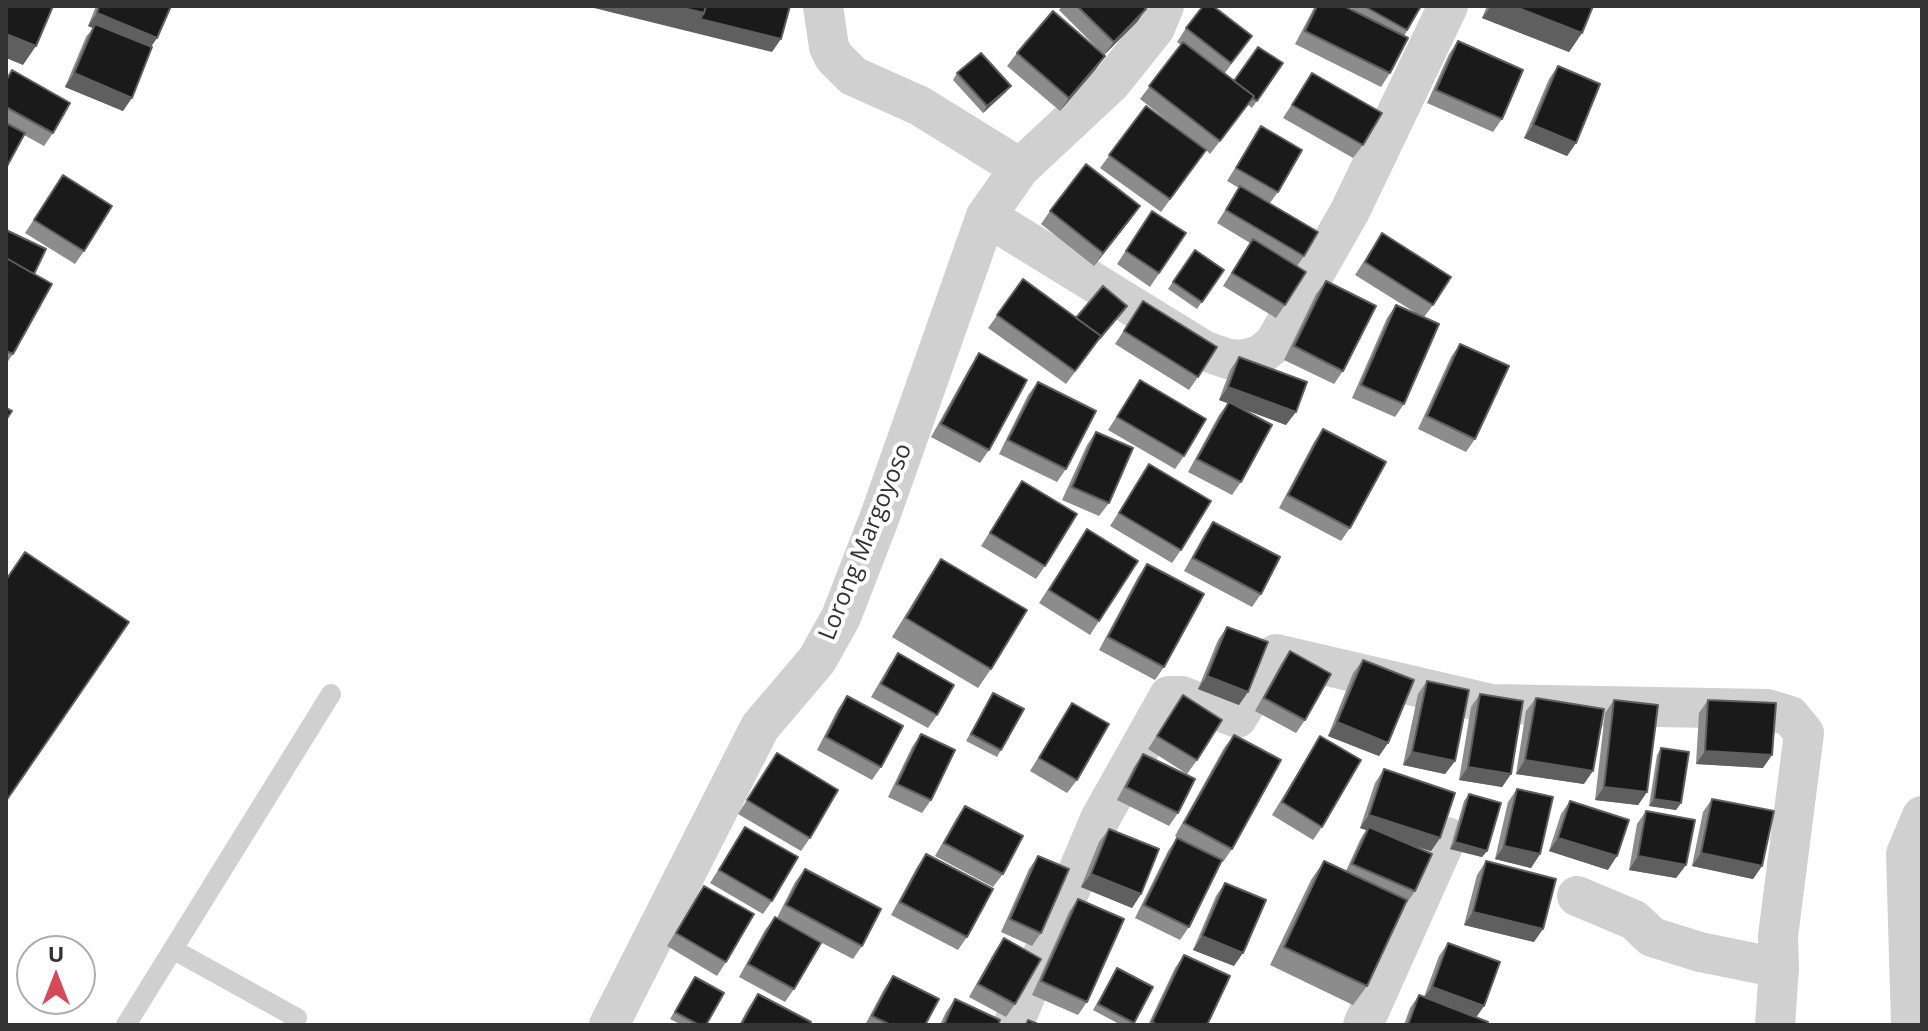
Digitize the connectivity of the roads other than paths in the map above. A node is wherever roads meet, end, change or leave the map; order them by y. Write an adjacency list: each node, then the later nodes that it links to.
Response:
1 (823, 6): 4 (street)
2 (1164, 6): 4 (street, Lorong Margoyoso)
3 (1448, 6): 5 (street)
4 (1020, 168): 5 (street, Lorong Margoyoso)
5 (986, 216): 14 (street, Lorong Margoyoso)
6 (331, 694): 10 (lane)
7 (1922, 816): 18 (street)
8 (1447, 837): 16 (street)
9 (1577, 896): 11 (street)
10 (174, 950): 12 (lane); 13 (lane)
11 (1779, 968): 15 (street); 17 (street)
12 (126, 1025)
13 (293, 1025)
14 (609, 1025)
15 (1013, 1025)
16 (1363, 1025)
17 (1775, 1025)
18 (1911, 1025)

